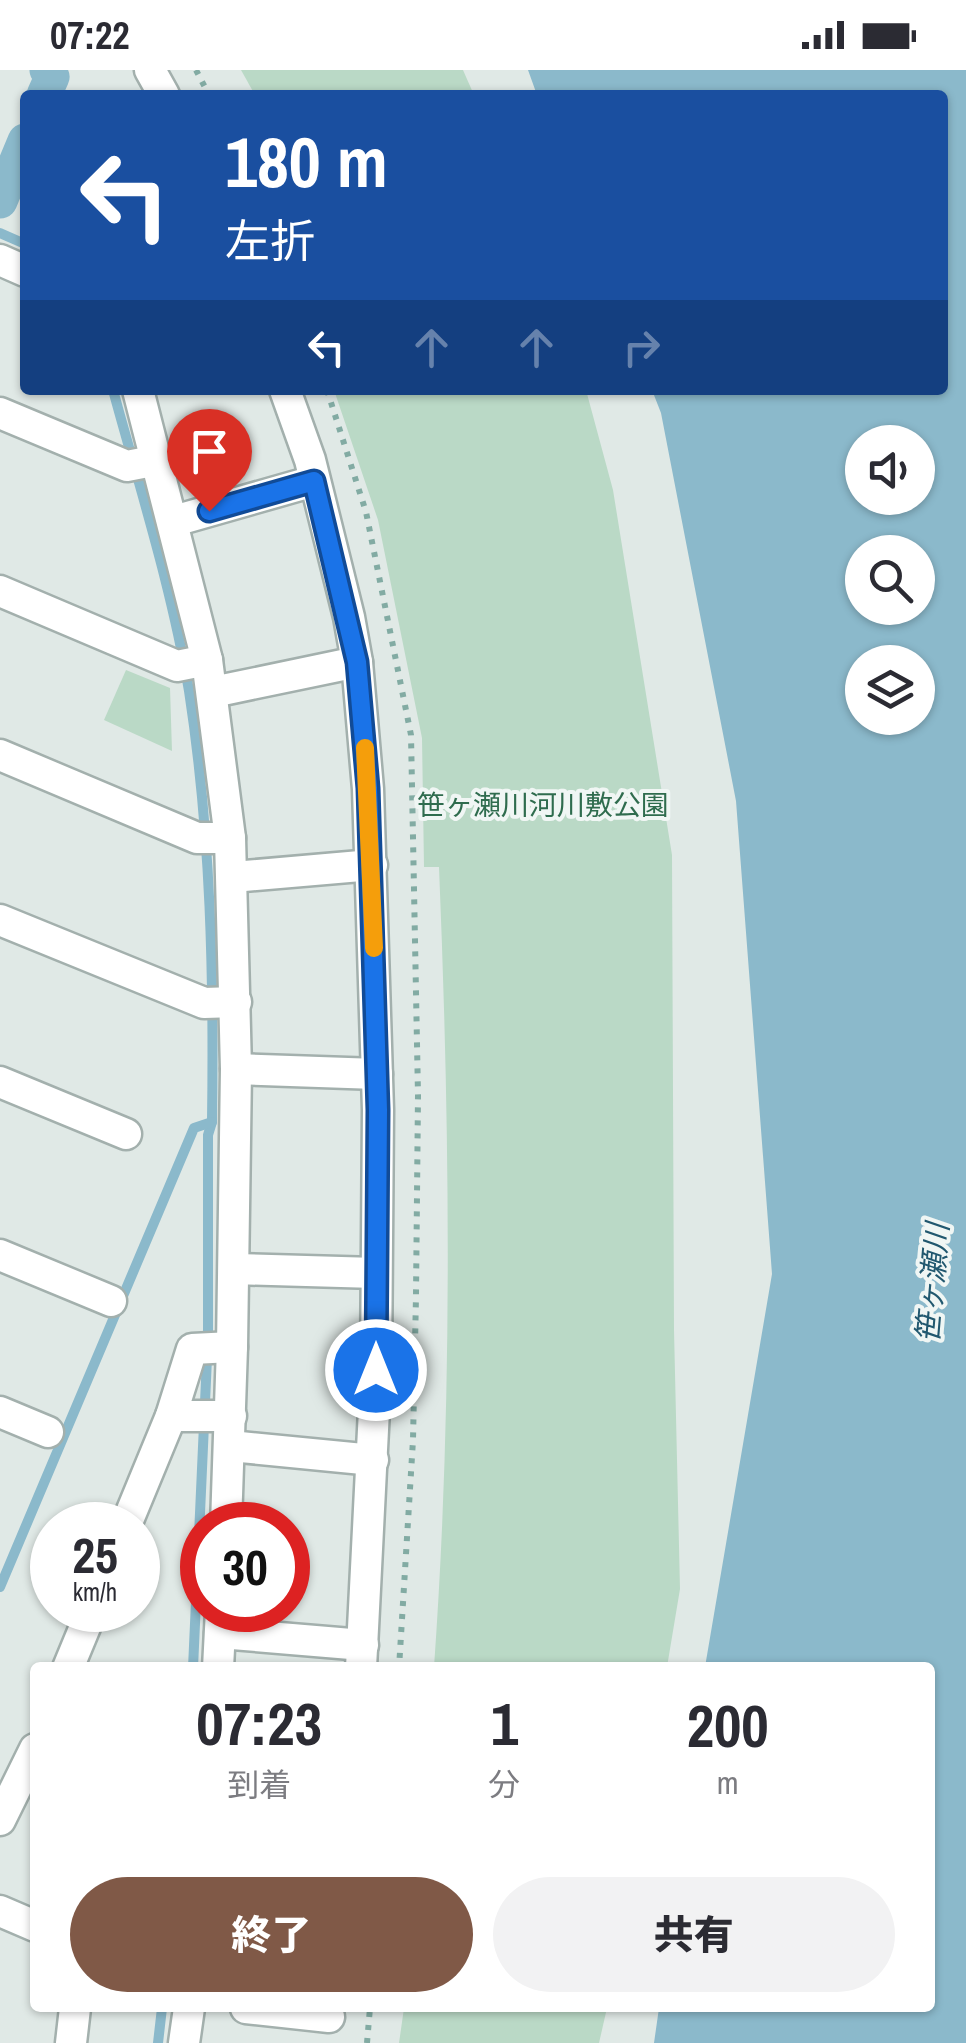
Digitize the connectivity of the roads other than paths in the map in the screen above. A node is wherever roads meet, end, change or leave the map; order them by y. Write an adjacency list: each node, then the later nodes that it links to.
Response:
1 (138, 395): 4 (street)
2 (287, 395): 5 (street)
3 (0, 412): 4 (street)
4 (143, 464): 6 (street)
5 (314, 481): 6 (street); 8 (street)
6 (174, 521): 9 (street)
7 (0, 591): 9 (street)
8 (357, 662): 10 (street); 13 (street)
9 (192, 663): 10 (street)
10 (213, 692): 12 (street)
11 (0, 755): 12 (street)
12 (214, 838): 14 (street)
13 (372, 865): 14 (street); 18 (street)
14 (234, 878): 16 (street)
15 (0, 920): 16 (street)
16 (221, 1003): 17 (street)
17 (236, 1069): 18 (street); 22 (street)
18 (377, 1074): 23 (street)
19 (0, 1082): 20 (street)
20 (126, 1134)
21 (0, 1255): 24 (street)
22 (234, 1269): 23 (street); 25 (street)
23 (376, 1273): 29 (street)
24 (111, 1302)
25 (216, 1348): 27 (street); 27 (street)
26 (0, 1412): 28 (street)
27 (208, 1422): 29 (street); 30 (street); 31 (street)
28 (48, 1432)
29 (373, 1460): 35 (street)
30 (144, 1502)
31 (222, 1502)
32 (83, 1632): 36 (street)
33 (220, 1632): 37 (street)
34 (265, 1632): 35 (street)
35 (362, 1656)
36 (70, 1662)
37 (218, 1662)
38 (30, 1759): 39 (street)
39 (0, 1820)
40 (0, 1912): 41 (street)
41 (30, 1924)
42 (75, 2012): 46 (street)
43 (188, 2012): 47 (street)
44 (269, 2012): 45 (street)
45 (328, 2022)
46 (71, 2043)
47 (184, 2043)

